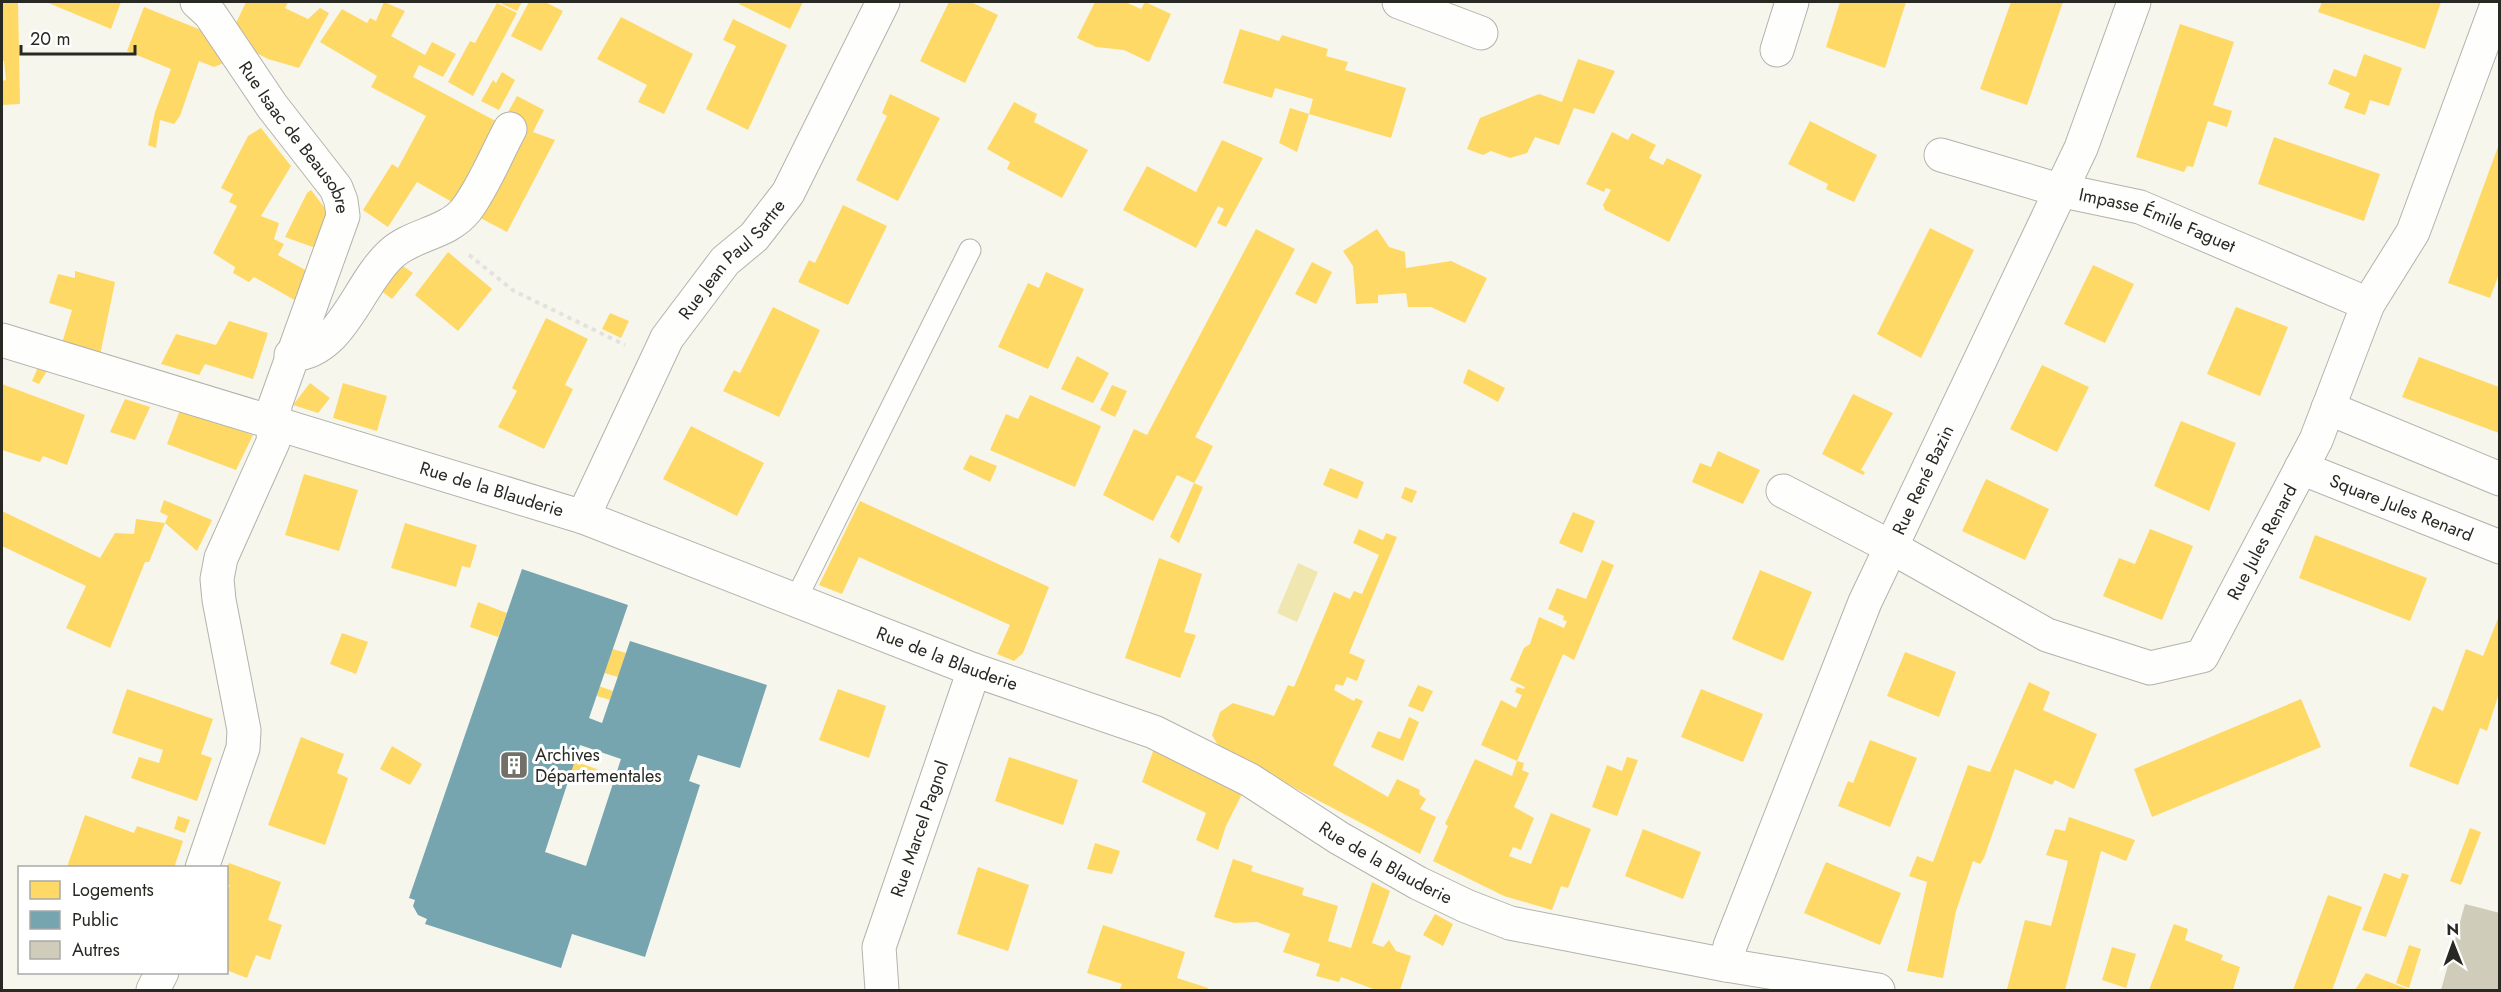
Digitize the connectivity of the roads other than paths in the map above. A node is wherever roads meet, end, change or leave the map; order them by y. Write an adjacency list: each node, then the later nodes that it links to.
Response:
1 (196, 2): 15 (street, Rue Isaac de Beausobre)
2 (884, 2): 21 (street, Rue Jean Paul Sartre)
3 (1400, 2): 7 (street)
4 (1792, 2): 8 (street)
5 (2134, 2): 11 (street, Rue René Bazin)
6 (2498, 2): 13 (street, Rue Jules Renard)
7 (1481, 33)
8 (1777, 50)
9 (510, 129): 15 (street)
10 (1941, 155): 11 (street, Impasse Émile Faguet)
11 (2060, 190): 13 (street, Impasse Émile Faguet); 22 (street, Rue René Bazin)
12 (970, 250): 24 (lane)
13 (2368, 304): 16 (street, Rue Jules Renard)
14 (2, 340): 17 (street, Rue de la Blauderie)
15 (291, 355): 17 (street, Rue Isaac de Beausobre)
16 (2328, 408): 18 (street, Rue Jules Renard); 19 (street)
17 (274, 422): 21 (street, Rue de la Blauderie); 26 (street, Rue Isaac de Beausobre)
18 (2301, 468): 22 (street, Rue Jules Renard); 23 (street, Square Jules Renard)
19 (2499, 479)
20 (1783, 491): 22 (street, Rue Jules Renard)
21 (583, 518): 24 (street, Rue de la Blauderie)
22 (1891, 547): 27 (street, Rue René Bazin)
23 (2499, 547)
24 (796, 599): 25 (street, Rue de la Blauderie)
25 (974, 670): 27 (street, Rue de la Blauderie); 30 (street, Rue Marcel Pagnol)
26 (202, 866)
27 (1726, 965): 31 (street, Rue de la Blauderie)
28 (161, 974): 29 (street)
29 (153, 990)
30 (882, 990)
31 (1878, 990)

